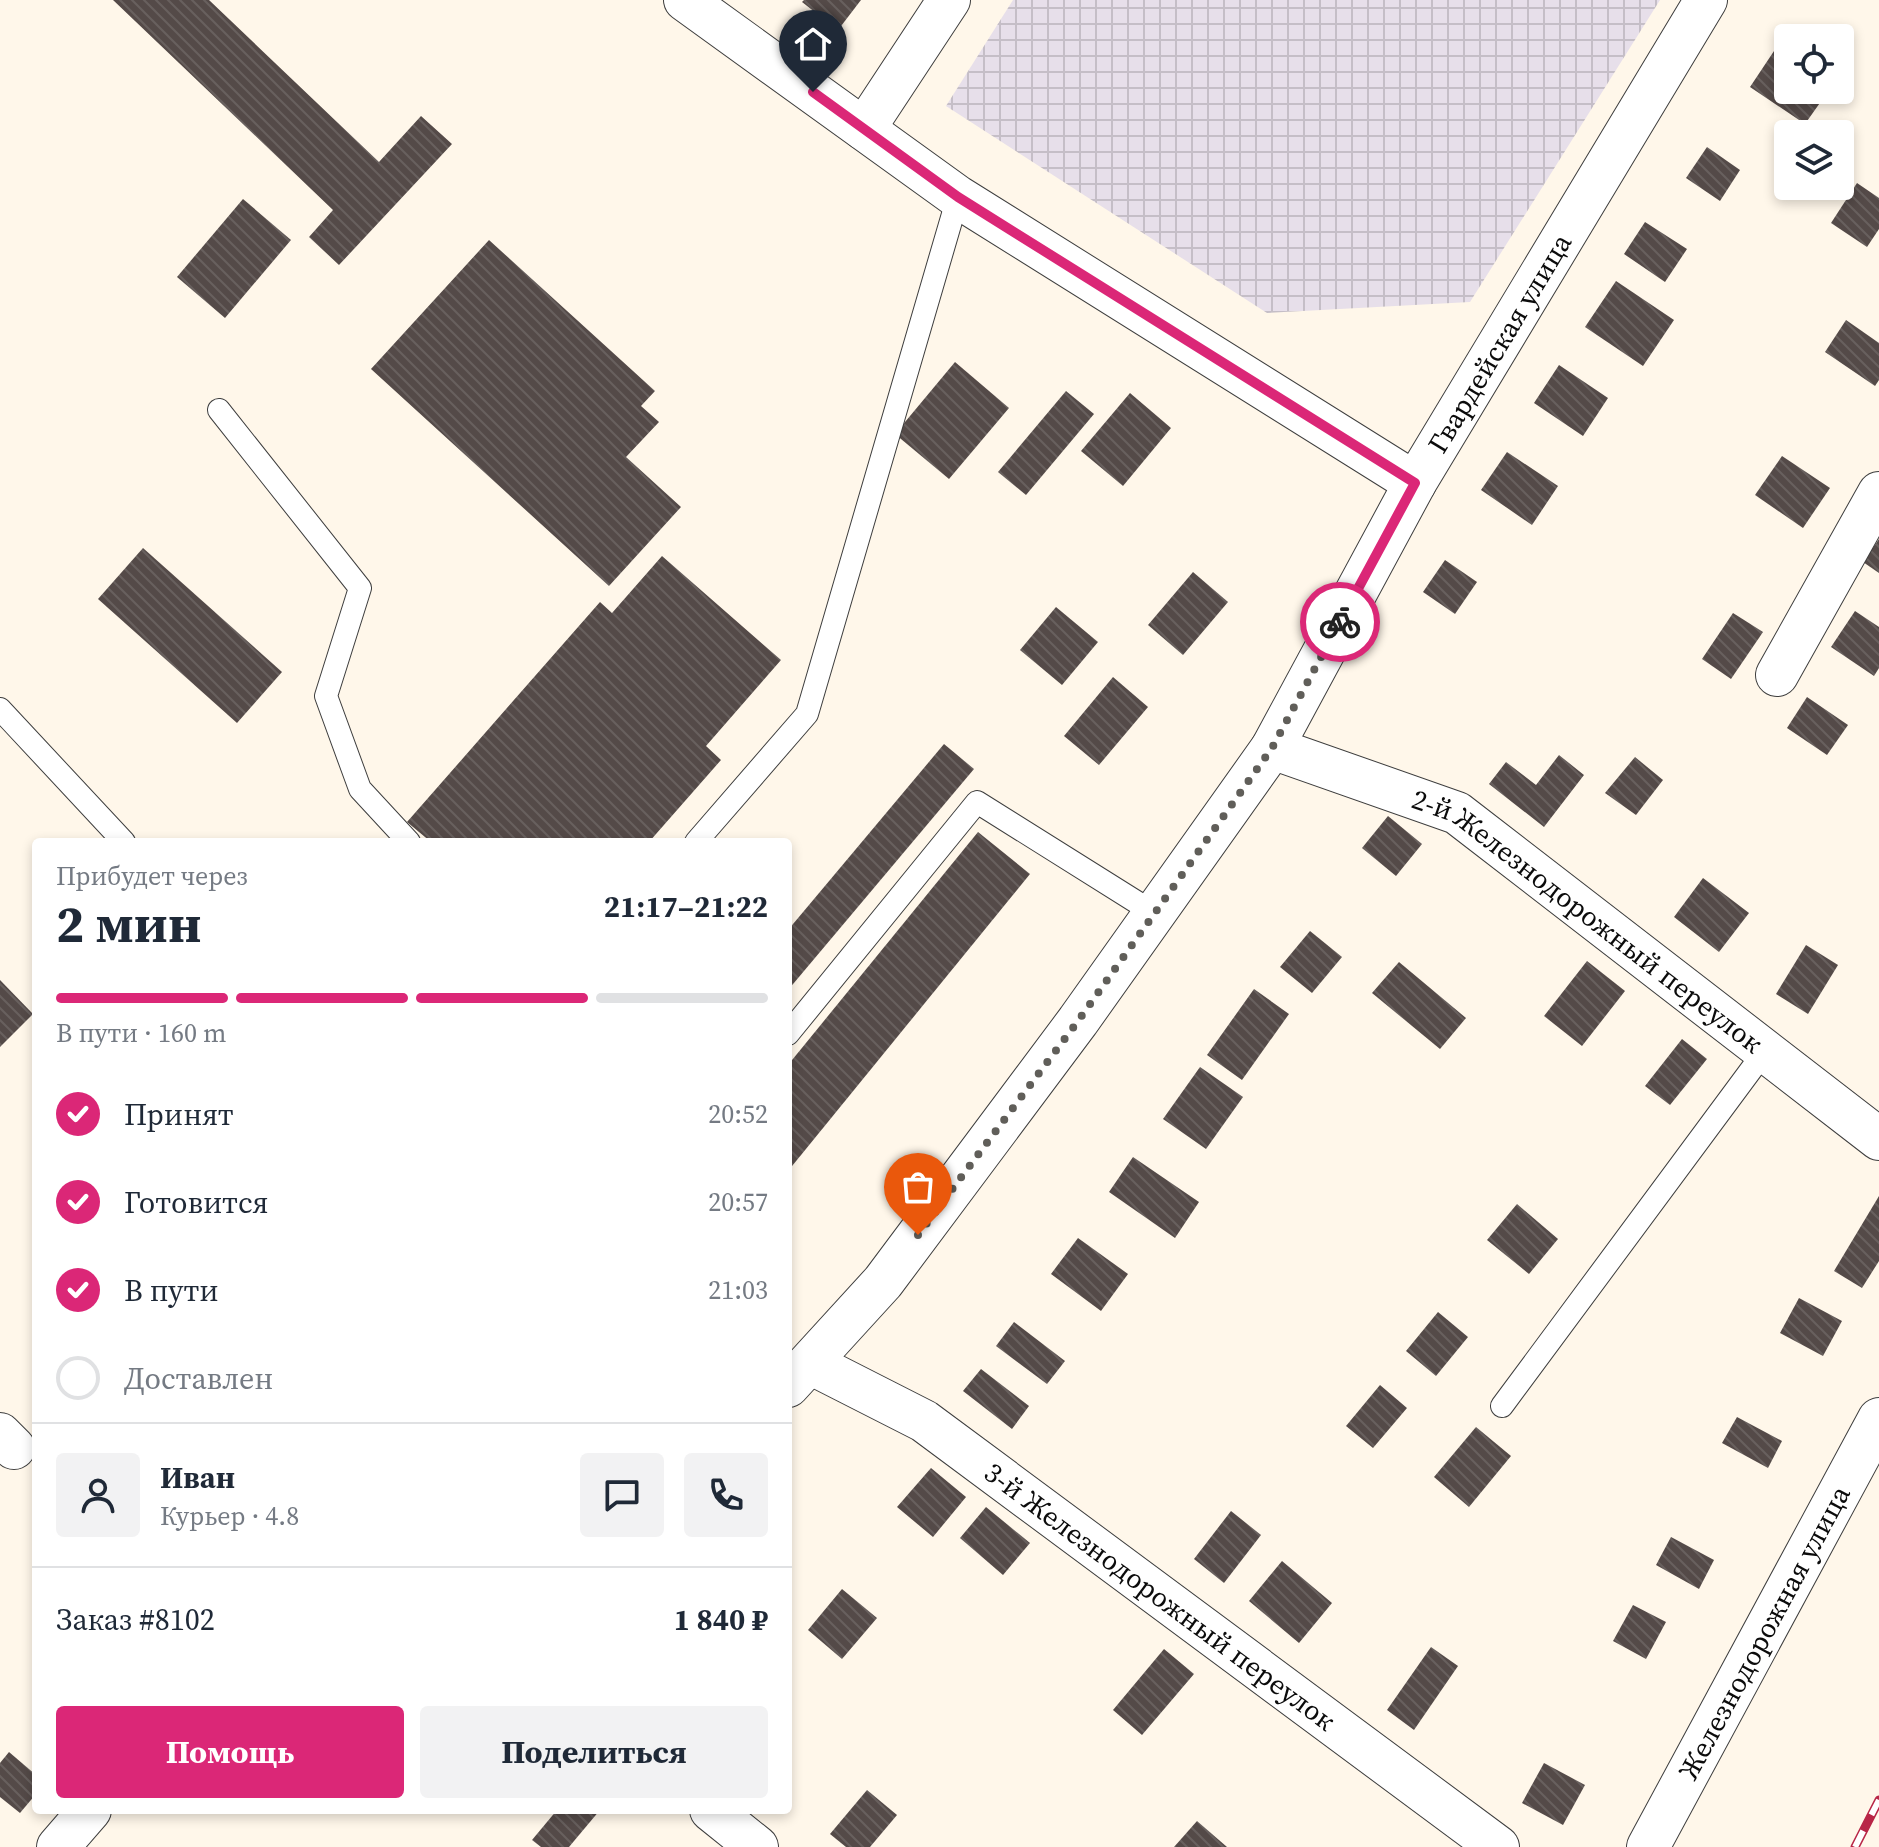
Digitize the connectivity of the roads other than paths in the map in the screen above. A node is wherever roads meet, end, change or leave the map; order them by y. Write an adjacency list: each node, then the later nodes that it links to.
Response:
1 (685, 0): 4 (street)
2 (949, 0): 4 (street)
3 (1706, 0): 7 (street, Гвардейская улица)
4 (864, 129): 5 (street)
5 (958, 197): 7 (street); 14 (lane)
6 (219, 410): 13 (lane)
7 (1415, 483): 11 (street, Гвардейская улица)
8 (1879, 493): 9 (street)
9 (1777, 675)
10 (0, 709): 12 (lane)
11 (1272, 748): 15 (street, Гвардейская улица); 17 (street, 2-й Железнодорожный переулок)
12 (120, 838)
13 (405, 838)
14 (699, 838)
15 (1154, 913): 16 (lane); 19 (street, Гвардейская улица)
16 (792, 1029)
17 (1765, 1051): 18 (street, 2-й Железнодорожный переулок); 20 (lane)
18 (1879, 1139)
19 (795, 1364): 26 (street, 3-й Железнодорожный переулок)
20 (1502, 1406)
21 (1879, 1419): 27 (street, Железнодорожная улица)
22 (87, 1814): 24 (street)
23 (716, 1814): 25 (street)
24 (58, 1847)
25 (757, 1847)
26 (1498, 1847)
27 (1648, 1847)

